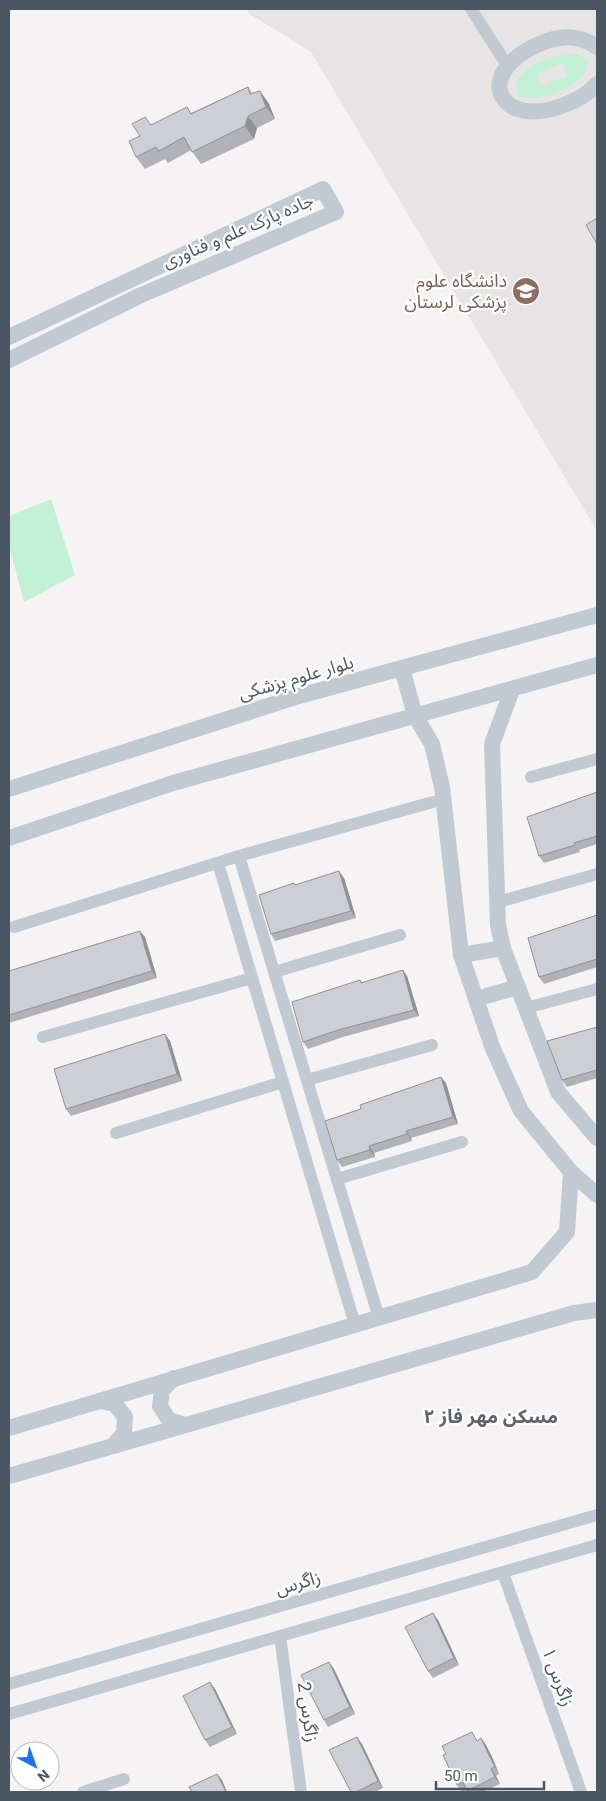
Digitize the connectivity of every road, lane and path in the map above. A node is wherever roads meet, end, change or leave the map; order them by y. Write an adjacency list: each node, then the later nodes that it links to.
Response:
1 (471, 9): 3 (street)
2 (595, 42): 3 (street)
3 (507, 65): 4 (street)
4 (597, 84)
5 (11, 336): 6 (street); 6 (street, جاده پارک علم و فناوری)
6 (16, 356)
7 (597, 615): 9 (street, بلوار علوم پزشکی)
8 (597, 665): 10 (street)
9 (402, 668): 11 (street); 14 (street, بلوار علوم پزشکی)
10 (512, 690): 11 (street); 20 (street)
11 (415, 716): 16 (street); 24 (street)
12 (597, 759): 13 (street)
13 (531, 777)
14 (9, 789)
15 (433, 802): 17 (street)
16 (9, 838)
17 (239, 856): 18 (street); 25 (street)
18 (218, 863): 21 (street); 26 (street)
19 (597, 874): 20 (street)
20 (498, 902): 23 (street)
21 (14, 927)
22 (400, 935): 25 (street)
23 (503, 948): 24 (street); 27 (street)
24 (461, 956): 29 (street)
25 (274, 972): 33 (street)
26 (252, 978): 31 (street); 34 (street)
27 (518, 987): 29 (street); 30 (street)
28 (597, 989): 30 (street)
29 (476, 999): 38 (street)
30 (526, 1008): 36 (street)
31 (44, 1037)
32 (432, 1045): 33 (street)
33 (307, 1080): 39 (street)
34 (283, 1082): 35 (street); 43 (street)
35 (116, 1134)
36 (597, 1138)
37 (462, 1142): 39 (street)
38 (571, 1172): 40 (street); 42 (street)
39 (337, 1179): 42 (street)
40 (597, 1195)
41 (597, 1310): 46 (street)
42 (379, 1318): 43 (street)
43 (355, 1325): 44 (street)
44 (174, 1378): 45 (street); 46 (street)
45 (100, 1401): 47 (street); 48 (street)
46 (185, 1425): 48 (street)
47 (9, 1428)
48 (114, 1446): 49 (street)
49 (9, 1476)
50 (597, 1515): 54 (street, زاگرس)
51 (597, 1545): 52 (street)
52 (503, 1573): 53 (street); 59 (street, زاگرس ۱)
53 (280, 1636): 55 (street); 58 (street, زاگرس 2)
54 (9, 1684)
55 (9, 1714)
56 (124, 1779): 57 (street)
57 (84, 1792)
58 (301, 1792)
59 (581, 1792)

